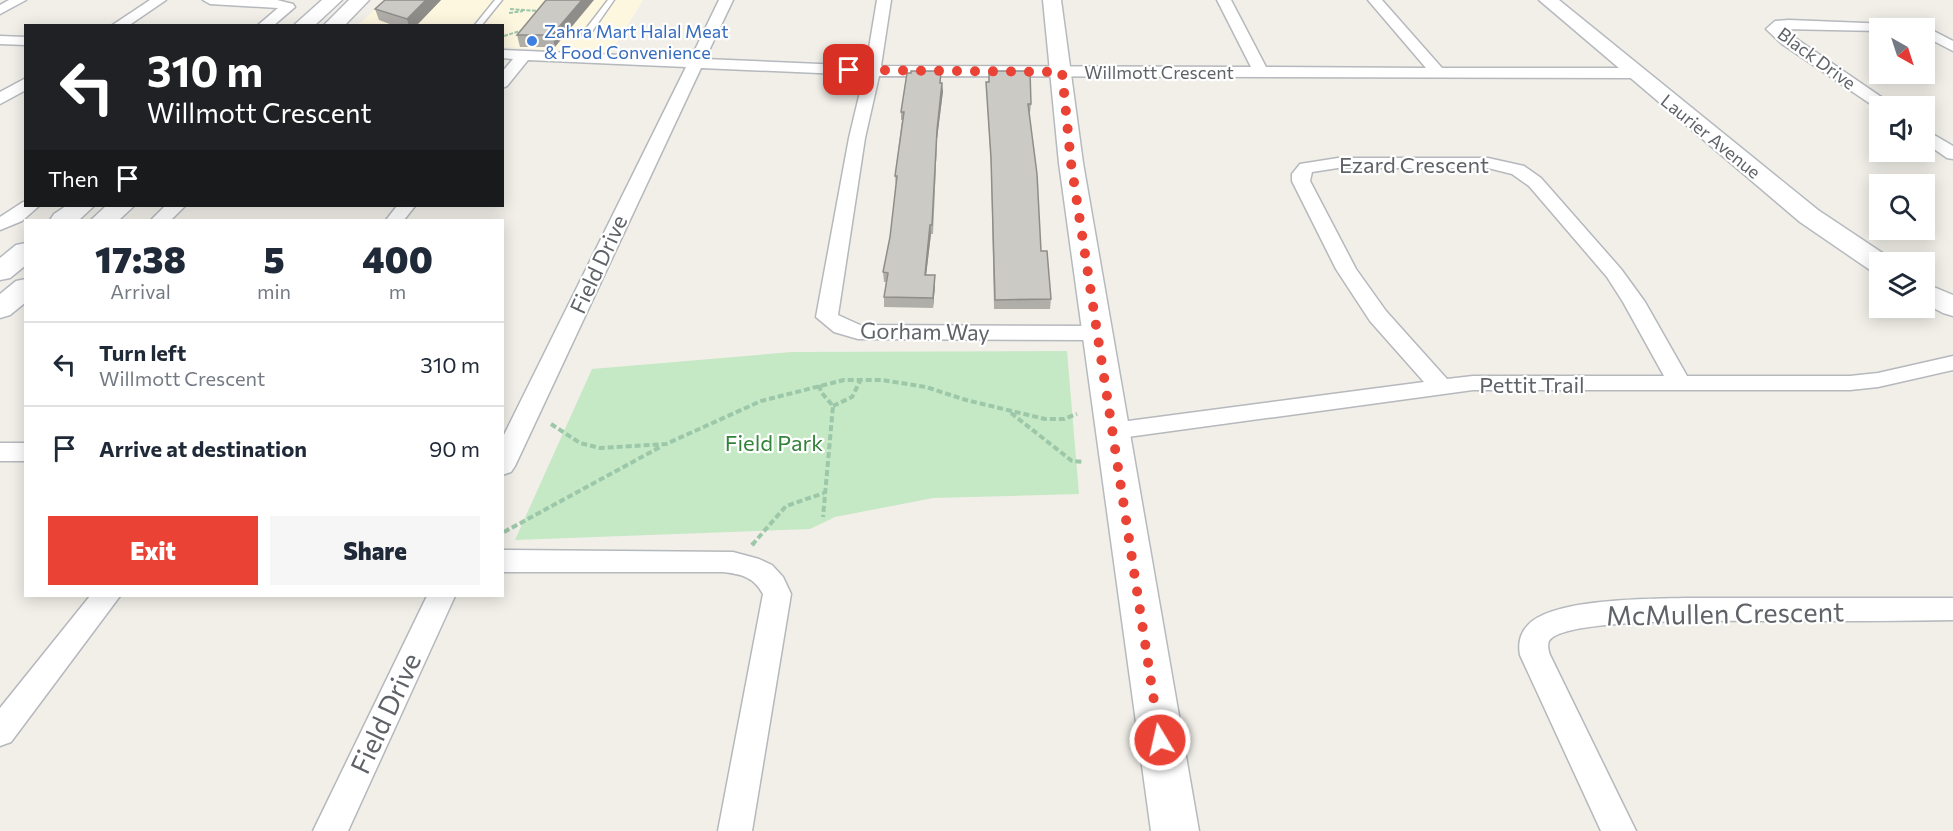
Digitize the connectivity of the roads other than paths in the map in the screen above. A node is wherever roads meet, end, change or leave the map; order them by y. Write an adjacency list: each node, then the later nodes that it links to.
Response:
1 (19, 0): 14 (street)
2 (159, 0): 15 (street)
3 (210, 0): 16 (street)
4 (333, 0): 17 (street)
5 (360, 0): 18 (street)
6 (499, 0): 19 (lane)
7 (610, 0): 23 (lane)
8 (726, 0): 30 (street, Field Drive)
9 (884, 0): 31 (street)
10 (1052, 0): 32 (street)
11 (1224, 0): 33 (street)
12 (1375, 0): 34 (street)
13 (1548, 0): 35 (street, Laurier Avenue)
14 (0, 10)
15 (121, 24)
16 (266, 24)
17 (304, 24)
18 (334, 24)
19 (479, 24)
20 (1869, 27): 38 (street, Black Drive)
21 (1935, 30): 22 (street)
22 (1953, 30)
23 (586, 34)
24 (1935, 36): 27 (street)
25 (0, 40): 26 (street)
26 (24, 41)
27 (1953, 47)
28 (504, 54): 29 (street, Willmott Crescent)
29 (524, 55): 30 (street, Willmott Crescent); 36 (street)
30 (694, 63): 31 (street, Willmott Crescent); 66 (street, Field Drive)
31 (872, 71): 32 (street, Willmott Crescent); 59 (street, Gorham Way)
32 (1062, 72): 33 (street, Willmott Crescent); 59 (street)
33 (1261, 72): 34 (street, Willmott Crescent)
34 (1438, 73): 35 (street, Willmott Crescent)
35 (1636, 73): 53 (street, Laurier Avenue)
36 (504, 80)
37 (24, 84): 39 (street)
38 (1869, 96)
39 (0, 99)
40 (1935, 142): 41 (street)
41 (1953, 154)
42 (29, 207): 51 (street)
43 (80, 207): 47 (street)
44 (120, 207): 48 (street)
45 (175, 207): 49 (street)
46 (405, 207): 50 (street)
47 (64, 219)
48 (105, 219)
49 (161, 219)
50 (395, 219)
51 (0, 224)
52 (24, 253): 54 (street)
53 (1869, 257)
54 (0, 272)
55 (24, 289): 58 (street)
56 (1935, 297): 57 (street)
57 (1953, 307)
58 (0, 309)
59 (1097, 333): 63 (street)
60 (1953, 363): 61 (street, Pettit Trail)
61 (1680, 383): 62 (street, Pettit Trail); 62 (street, Ezard Crescent)
62 (1442, 387): 63 (street, Pettit Trail)
63 (1113, 430): 74 (street)
64 (0, 452): 65 (street)
65 (24, 452)
66 (505, 455)
67 (504, 547): 73 (street)
68 (105, 597): 71 (street)
69 (441, 597): 72 (street, Field Drive)
70 (1953, 609): 75 (street, McMullen Crescent)
71 (0, 732)
72 (330, 831)
73 (735, 831)
74 (1175, 831)
75 (1619, 831)

